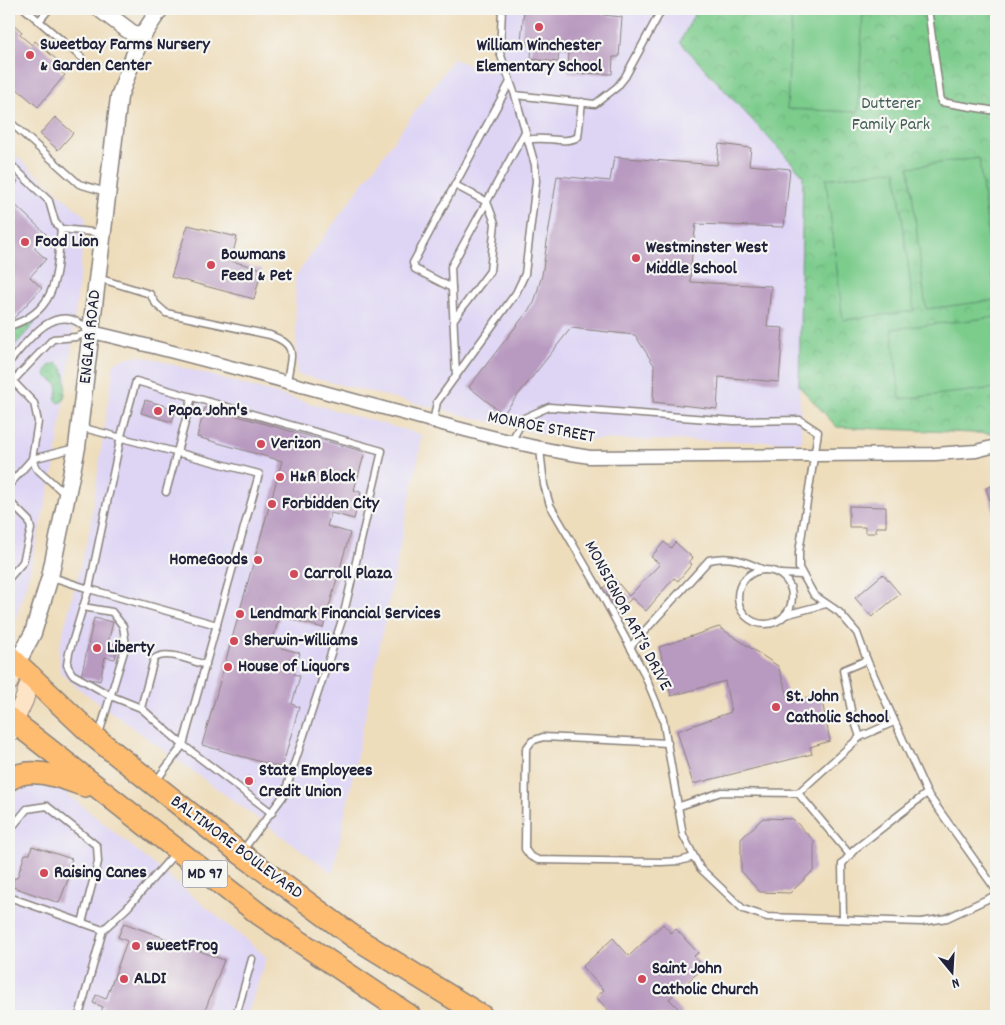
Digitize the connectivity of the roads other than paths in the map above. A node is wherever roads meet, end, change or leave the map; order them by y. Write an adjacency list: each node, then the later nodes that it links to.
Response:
1 (25, 9): 8 (lane)
2 (49, 9): 8 (lane)
3 (100, 9): 9 (street)
4 (160, 9): 9 (street, ENGLAR ROAD)
5 (502, 9): 11 (lane)
6 (662, 9): 13 (lane)
7 (928, 9): 14 (lane)
8 (39, 21): 10 (lane)
9 (140, 39): 20 (street, ENGLAR ROAD)
10 (81, 57)
11 (510, 82): 12 (lane); 19 (lane)
12 (515, 95): 13 (lane); 16 (lane)
13 (582, 102): 17 (lane)
14 (996, 111)
15 (9, 121): 20 (lane)
16 (526, 132): 17 (lane); 21 (lane)
17 (528, 140): 30 (lane)
18 (9, 163): 22 (lane)
19 (454, 185): 21 (lane); 25 (lane)
20 (108, 193): 23 (street, ENGLAR ROAD)
21 (487, 202): 25 (lane); 26 (lane)
22 (61, 229): 23 (lane); 27 (lane)
23 (102, 233): 24 (street, ENGLAR ROAD)
24 (97, 278): 28 (street, ENGLAR ROAD); 32 (lane)
25 (452, 288): 26 (lane)
26 (454, 319): 30 (lane)
27 (9, 326)
28 (92, 332): 29 (lane); 31 (lane); 32 (street, MONROE STREET); 35 (street, ENGLAR ROAD)
29 (9, 362)
30 (456, 376): 34 (lane)
31 (11, 379): 43 (lane)
32 (287, 383): 34 (street, MONROE STREET)
33 (192, 397): 36 (lane); 41 (lane); 76 (lane)
34 (433, 422): 37 (street, MONROE STREET)
35 (80, 427): 36 (lane); 39 (street, ENGLAR ROAD)
36 (121, 436): 41 (lane); 53 (lane)
37 (511, 442): 40 (street, MONROE STREET); 42 (lane)
38 (996, 446): 42 (street, MONROE STREET)
39 (77, 448): 43 (lane); 46 (street, ENGLAR ROAD)
40 (540, 449): 42 (street, MONROE STREET); 58 (lane, MONSIGNOR ART’S DRIVE)
41 (177, 451): 45 (lane); 57 (lane)
42 (814, 454): 50 (lane)
43 (32, 459): 44 (lane); 46 (lane)
44 (9, 484)
45 (166, 492)
46 (68, 497): 51 (street, ENGLAR ROAD)
47 (9, 502): 52 (lane)
48 (764, 570): 49 (lane); 56 (lane); 58 (lane)
49 (780, 574): 50 (lane); 56 (lane)
50 (802, 575): 54 (lane)
51 (50, 576): 53 (lane); 61 (street, ENGLAR ROAD)
52 (9, 578)
53 (89, 589): 55 (lane); 57 (lane)
54 (826, 604): 56 (lane); 59 (lane)
55 (83, 607): 62 (lane); 62 (lane)
56 (785, 615)
57 (217, 625): 60 (lane)
58 (630, 647): 68 (lane, MONSIGNOR ART’S DRIVE)
59 (867, 660): 64 (lane); 66 (lane)
60 (206, 665): 63 (lane); 69 (lane)
61 (17, 669): 65 (main road, ENGLAR ROAD); 67 (highway, BALTIMORE BOULEVARD / MD 97)
62 (112, 696): 63 (lane); 67 (lane)
63 (141, 708): 69 (lane)
64 (894, 722): 66 (lane); 73 (lane)
65 (11, 725): 74 (highway, MD 97)
66 (860, 737): 72 (lane)
67 (97, 739): 71 (highway, BALTIMORE BOULEVARD / MD 97)
68 (668, 743): 75 (lane, MONSIGNOR ART’S DRIVE); 81 (lane)
69 (183, 745): 71 (lane); 76 (lane)
70 (9, 780): 74 (highway)
71 (154, 785): 79 (highway, BALTIMORE BOULEVARD / MD 97)
72 (798, 793): 75 (lane); 80 (lane)
73 (927, 793): 80 (lane); 82 (lane)
74 (114, 802): 78 (highway, MD 97)
75 (677, 807): 81 (lane, MONSIGNOR ART’S DRIVE)
76 (272, 813): 79 (lane)
77 (9, 831): 86 (lane)
78 (176, 851): 87 (lane); 91 (highway, MD 97)
79 (240, 853): 92 (highway, BALTIMORE BOULEVARD / MD 97)
80 (850, 855): 85 (lane)
81 (694, 857): 85 (lane, MONSIGNOR ART’S DRIVE)
82 (996, 890)
83 (996, 895): 85 (lane, MONSIGNOR ART’S DRIVE)
84 (9, 896): 86 (lane)
85 (843, 918)
86 (82, 923): 87 (lane)
87 (103, 930): 89 (lane)
88 (252, 959): 90 (lane)
89 (79, 1016)
90 (236, 1016)
91 (410, 1016)
92 (482, 1016)

